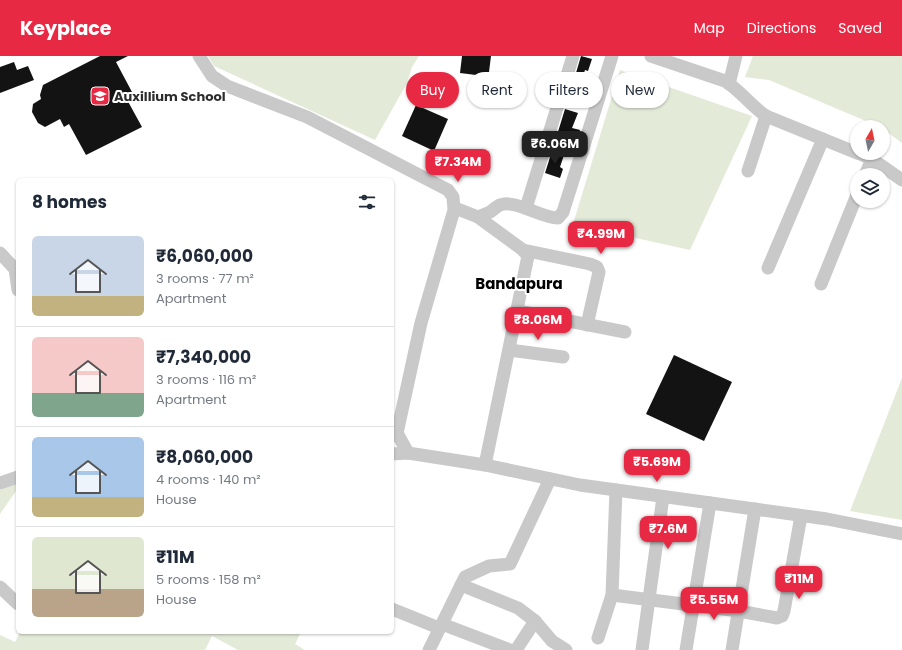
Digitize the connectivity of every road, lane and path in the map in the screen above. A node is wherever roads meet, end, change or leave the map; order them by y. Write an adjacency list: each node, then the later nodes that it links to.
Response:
1 (199, 56): 13 (street)
2 (573, 56): 14 (street)
3 (612, 56): 14 (street)
4 (651, 56): 6 (street)
5 (736, 56): 6 (street)
6 (729, 84): 7 (street)
7 (766, 116): 8 (street); 11 (street)
8 (823, 139): 9 (street); 19 (street)
9 (850, 150)
10 (873, 160): 12 (street)
11 (748, 171)
12 (902, 180)
13 (455, 208): 16 (street); 28 (street)
14 (526, 208): 16 (street)
15 (852, 208): 21 (street)
16 (478, 217): 17 (street)
17 (523, 250): 22 (street); 23 (street)
18 (0, 253): 20 (street)
19 (768, 268)
20 (16, 280)
21 (820, 284)
22 (518, 311): 23 (street); 25 (street)
23 (587, 325): 24 (street)
24 (625, 332)
25 (509, 350): 26 (street); 29 (street)
26 (563, 357)
27 (394, 454): 28 (street)
28 (408, 454): 29 (street)
29 (485, 465): 30 (street)
30 (550, 479): 31 (street); 37 (street)
31 (616, 490): 32 (street); 39 (street)
32 (662, 497): 33 (street); 40 (street)
33 (710, 503): 34 (street); 42 (street)
34 (755, 509): 35 (street); 44 (street)
35 (801, 516): 36 (street); 44 (street)
36 (902, 534)
37 (461, 585): 45 (street); 46 (street)
38 (0, 588): 41 (street)
39 (612, 595): 40 (street); 47 (street)
40 (649, 600): 42 (street); 52 (street)
41 (16, 602)
42 (693, 605): 44 (street); 53 (street)
43 (394, 610): 46 (street)
44 (739, 611): 54 (street)
45 (535, 621): 50 (street); 51 (street)
46 (440, 626): 48 (street); 49 (street)
47 (598, 638)
48 (428, 650)
49 (510, 650)
50 (516, 650)
51 (566, 650)
52 (642, 650)
53 (686, 650)
54 (732, 650)

